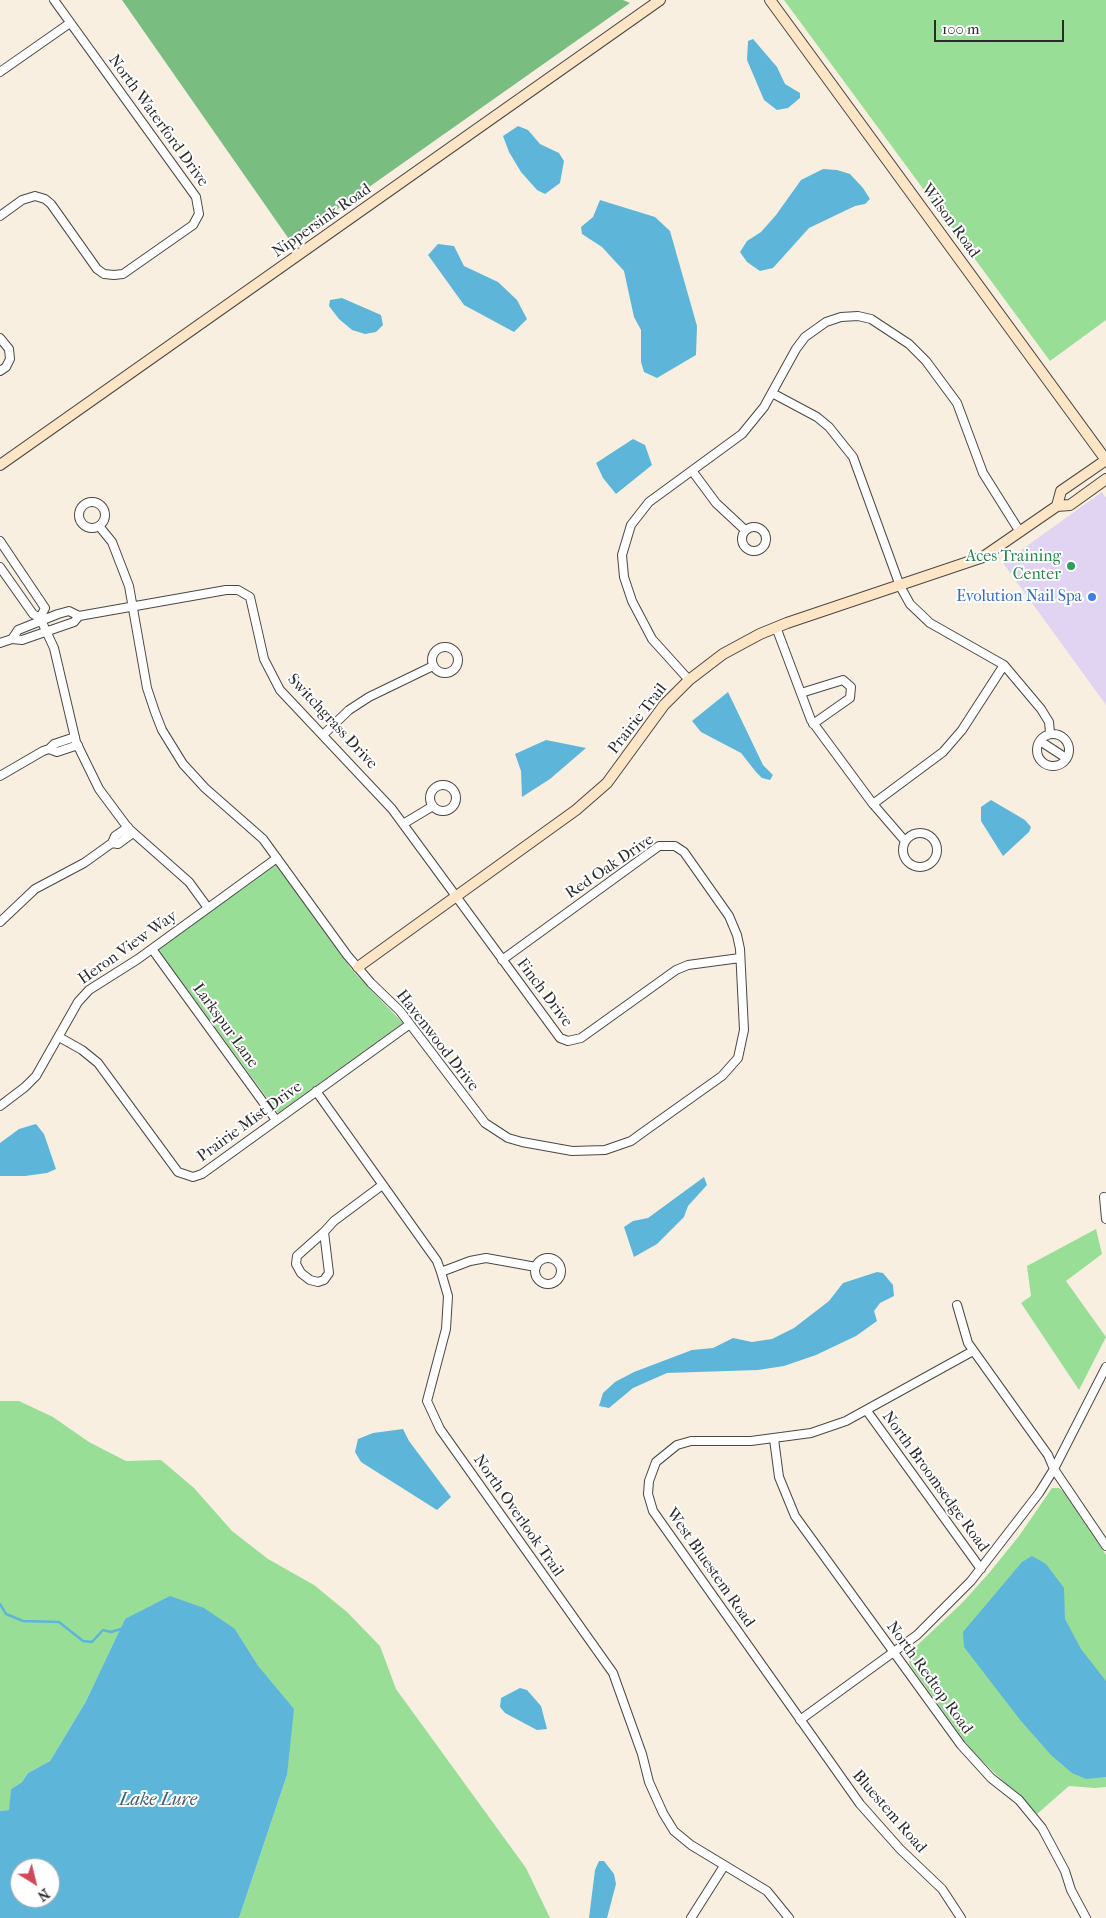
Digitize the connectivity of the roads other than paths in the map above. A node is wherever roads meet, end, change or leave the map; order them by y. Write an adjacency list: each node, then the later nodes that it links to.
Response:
1 (54, 0): 4 (street, North Waterford Drive)
2 (660, 0): 11 (street, Nippersink Road)
3 (770, 0): 10 (street, Wilson Road)
4 (70, 23): 5 (street); 6 (street, North Waterford Drive)
5 (0, 72)
6 (0, 216)
7 (0, 338): 8 (street)
8 (0, 371)
9 (772, 393): 12 (street); 17 (street); 20 (street)
10 (1106, 460): 14 (street)
11 (0, 465)
12 (693, 472): 16 (street); 30 (street)
13 (1106, 480): 14 (street, Prairie Trail)
14 (1056, 506): 17 (street, Prairie Trail)
15 (99, 526): 21 (street, Havenwood Drive)
16 (745, 530)
17 (1020, 532): 20 (street, Prairie Trail)
18 (0, 541): 23 (street)
19 (0, 567): 23 (street)
20 (900, 586): 24 (street, Prairie Trail); 28 (street)
21 (133, 607): 22 (street, Switchgrass Drive); 34 (street, Switchgrass Drive); 44 (street, Havenwood Drive)
22 (79, 616): 23 (street); 25 (street)
23 (41, 620): 25 (street); 26 (street)
24 (776, 627): 30 (street, Prairie Trail); 31 (street)
25 (47, 632): 26 (street); 36 (street)
26 (12, 639): 27 (street)
27 (0, 643)
28 (1004, 665): 33 (street); 39 (street)
29 (433, 666): 34 (street)
30 (689, 680): 45 (street, Prairie Trail)
31 (801, 693): 32 (street); 32 (street)
32 (813, 724): 39 (street)
33 (1050, 733): 35 (street); 37 (street)
34 (324, 734): 41 (street, Switchgrass Drive)
35 (1040, 740): 37 (street); 37 (street)
36 (76, 741): 38 (street); 42 (street)
37 (1066, 758)
38 (0, 776)
39 (873, 804): 43 (street)
40 (433, 806): 41 (street)
41 (403, 824): 45 (street, Switchgrass Drive)
42 (130, 830): 46 (street); 47 (street)
43 (905, 841): 43 (street)
44 (277, 858): 46 (street, Heron View Way); 51 (street, Havenwood Drive)
45 (456, 896): 50 (street, Finch Drive); 51 (street, Prairie Trail)
46 (208, 908): 48 (street, Heron View Way)
47 (0, 922)
48 (152, 949): 53 (street, Heron View Way); 56 (street, Larkspur Lane)
49 (740, 958): 50 (street, Finch Drive); 50 (street, Red Oak Drive); 52 (street, Havenwood Drive)
50 (502, 960)
51 (358, 967): 52 (street, Havenwood Drive)
52 (410, 1024): 54 (street, Prairie Mist Drive)
53 (59, 1037): 55 (street, Heron View Way); 56 (street, Prairie Mist Drive)
54 (316, 1092): 56 (street, Prairie Mist Drive); 57 (street, North Overlook Trail)
55 (0, 1106)
56 (276, 1120)
57 (381, 1186): 60 (street); 62 (street, North Overlook Trail)
58 (1104, 1197): 59 (street)
59 (1106, 1219)
60 (324, 1232): 60 (street)
61 (536, 1267): 62 (street)
62 (441, 1272): 73 (street, North Overlook Trail)
63 (957, 1304): 64 (street)
64 (974, 1352): 66 (street, West Bluestem Road); 68 (street)
65 (1105, 1369): 68 (street)
66 (866, 1411): 67 (street, West Bluestem Road); 70 (street, North Broomsedge Road)
67 (774, 1439): 71 (street, North Redtop Road); 72 (street, West Bluestem Road)
68 (1054, 1469): 69 (street); 70 (street)
69 (1106, 1546)
70 (981, 1570): 71 (street)
71 (894, 1653): 72 (street); 77 (street, North Redtop Road)
72 (800, 1720): 76 (street, Bluestem Road)
73 (724, 1866): 74 (street); 75 (street, North Overlook Trail)
74 (691, 1918)
75 (789, 1918)
76 (961, 1918)
77 (1086, 1918)

